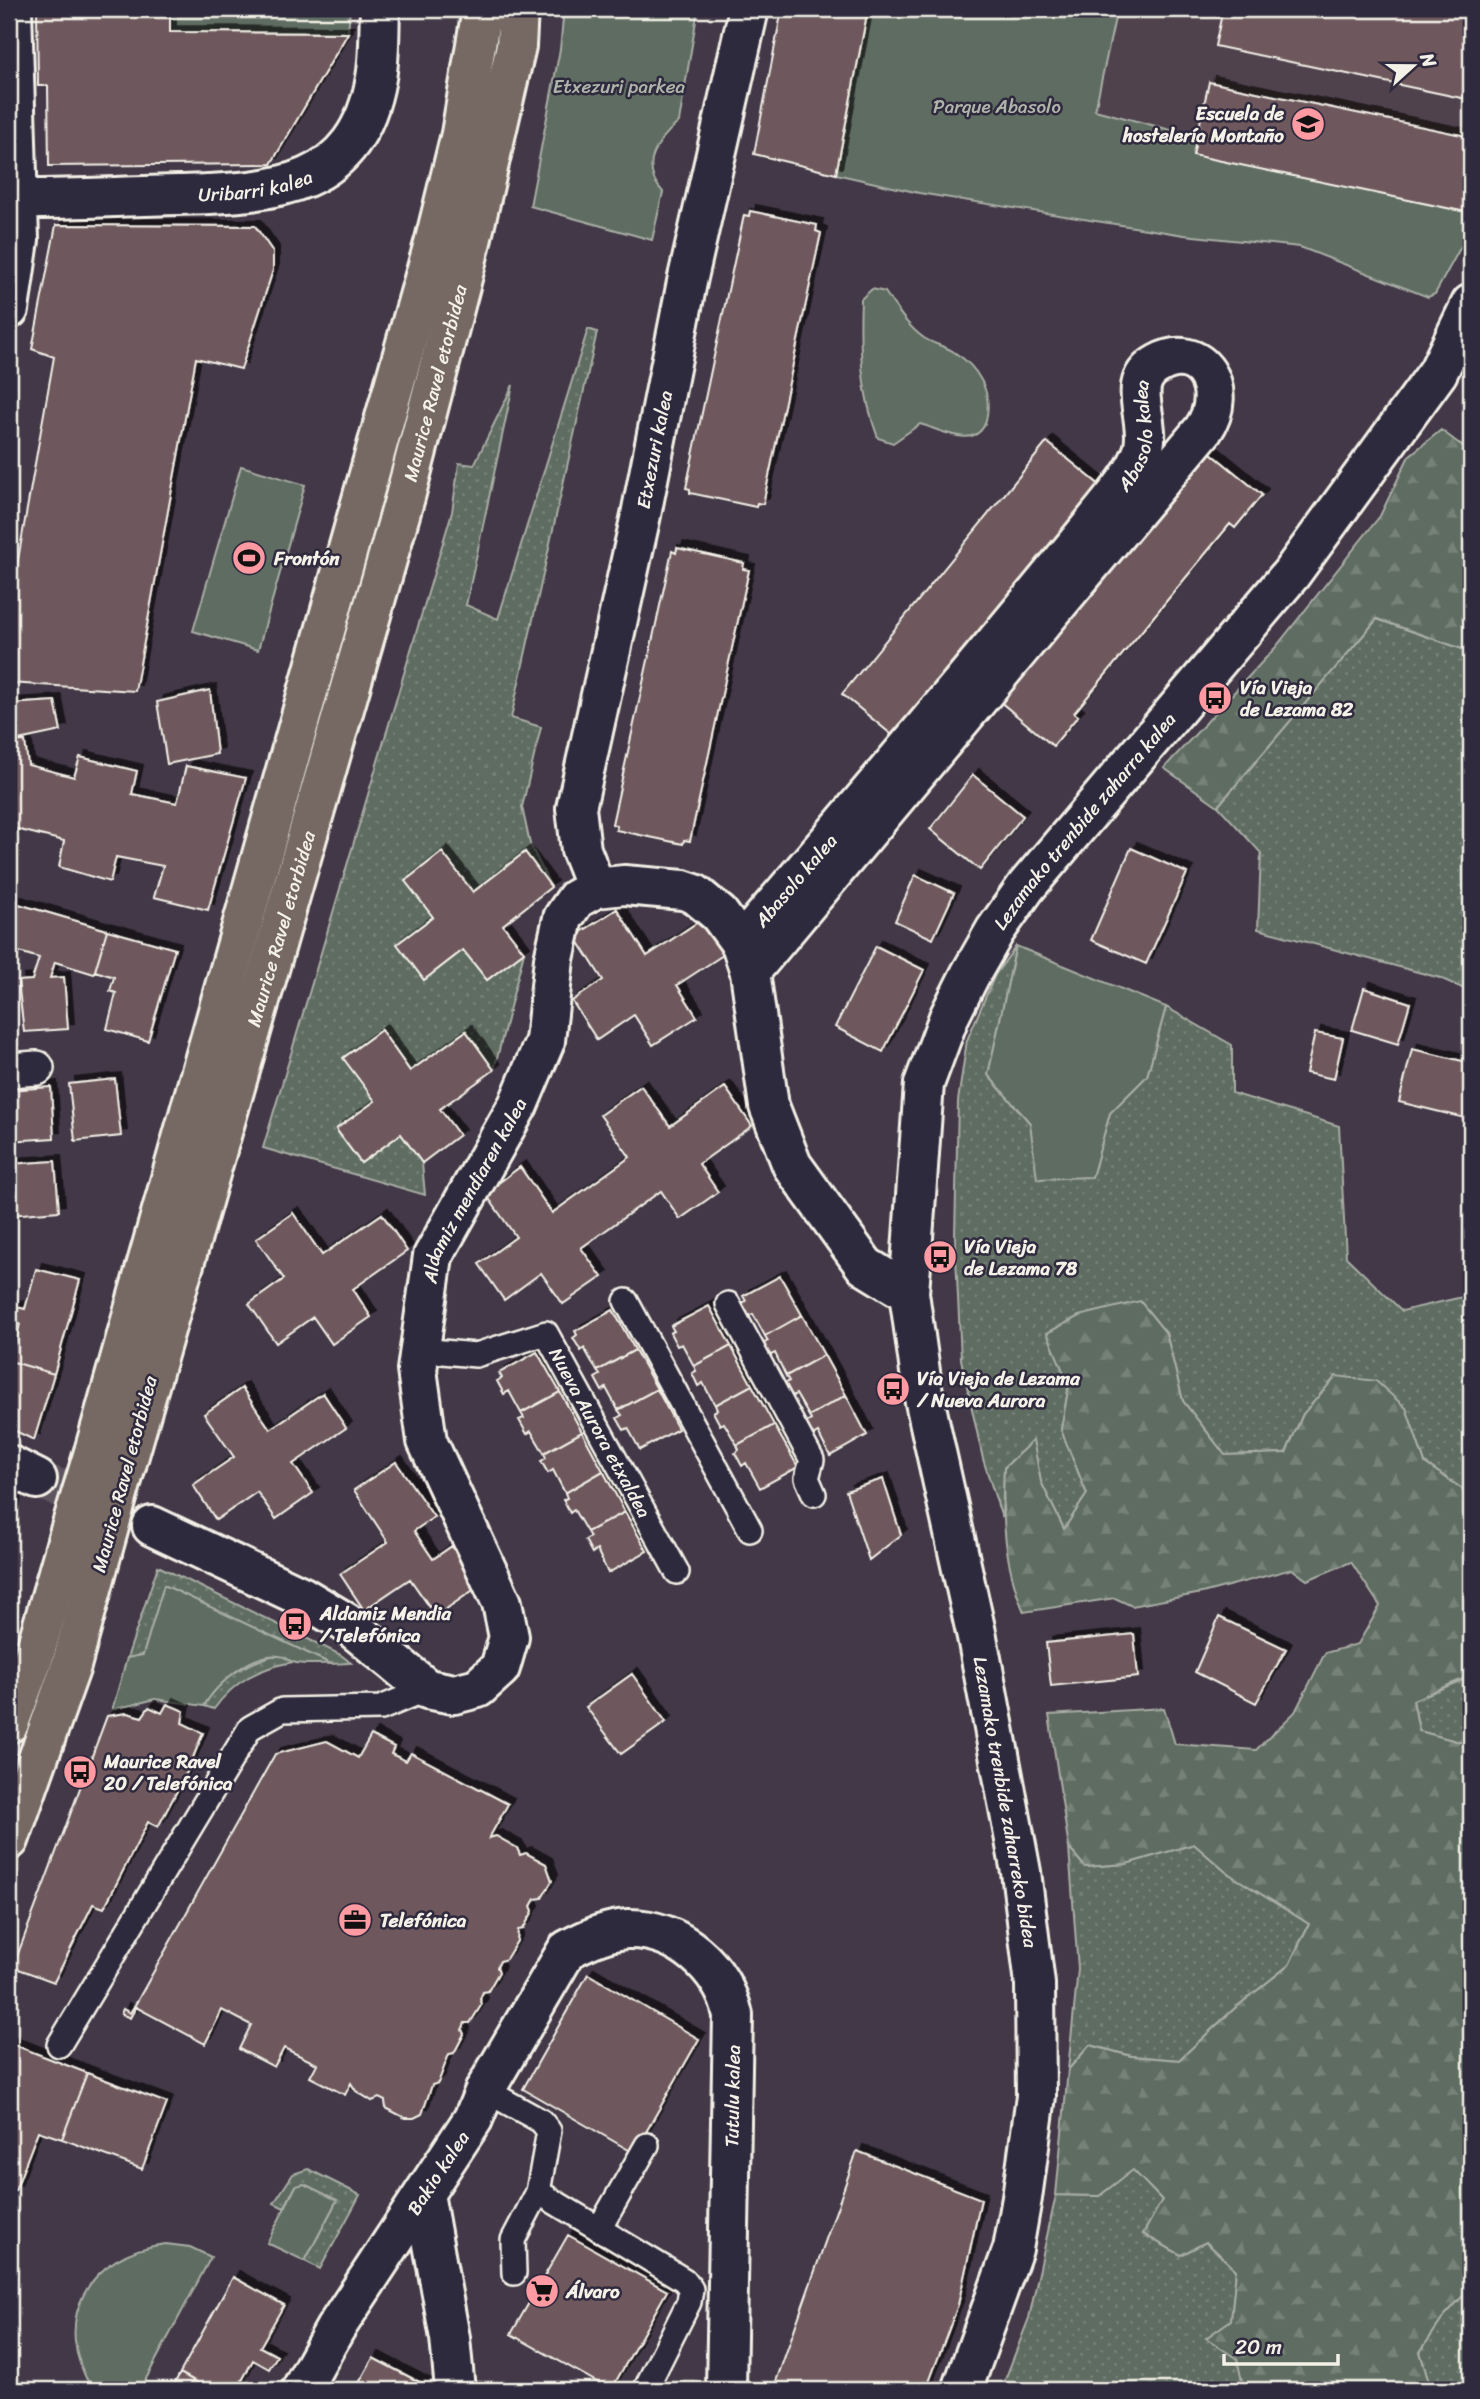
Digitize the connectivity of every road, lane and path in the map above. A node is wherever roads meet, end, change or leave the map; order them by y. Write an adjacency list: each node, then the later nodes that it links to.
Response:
1 (12, 9): 6 (street)
2 (380, 9): 6 (street, Uribarri kalea)
3 (482, 9): 15 (main road, Maurice Ravel etorbidea)
4 (518, 9): 15 (main road, Maurice Ravel etorbidea)
5 (749, 9): 9 (street, Etxezuri kalea)
6 (12, 199): 8 (street)
7 (1471, 304): 11 (street, Lezamako trenbide zaharra kalea)
8 (9, 309)
9 (596, 888): 10 (street); 14 (street, Aldamiz mendiaren kalea)
10 (745, 958): 10 (street, Abasolo kalea); 11 (street)
11 (909, 1293): 36 (street, Lezamako trenbide zaharreko bidea)
12 (626, 1301): 18 (lane)
13 (728, 1304): 16 (lane)
14 (419, 1350): 20 (lane, Nueva Aurora etxaldea); 21 (street, Aldamiz mendiaren kalea)
15 (110, 1457): 19 (main road, Maurice Ravel etorbidea, bridge)
16 (814, 1494)
17 (152, 1526): 21 (street)
18 (750, 1530)
19 (85, 1546): 22 (main road, Maurice Ravel etorbidea); 23 (main road, Maurice Ravel etorbidea)
20 (677, 1572)
21 (428, 1689): 25 (lane)
22 (9, 1723)
23 (9, 1840)
24 (566, 1950): 26 (street, Bakio kalea); 35 (street, Tutulu kalea)
25 (59, 2045)
26 (485, 2090): 28 (lane); 29 (street, Bakio kalea)
27 (647, 2145): 30 (lane)
28 (537, 2192): 30 (lane); 31 (lane)
29 (424, 2194): 32 (street, Bakio kalea); 33 (street)
30 (599, 2229): 34 (lane)
31 (514, 2273)
32 (301, 2390)
33 (454, 2390)
34 (645, 2390)
35 (726, 2390)
36 (962, 2390)

